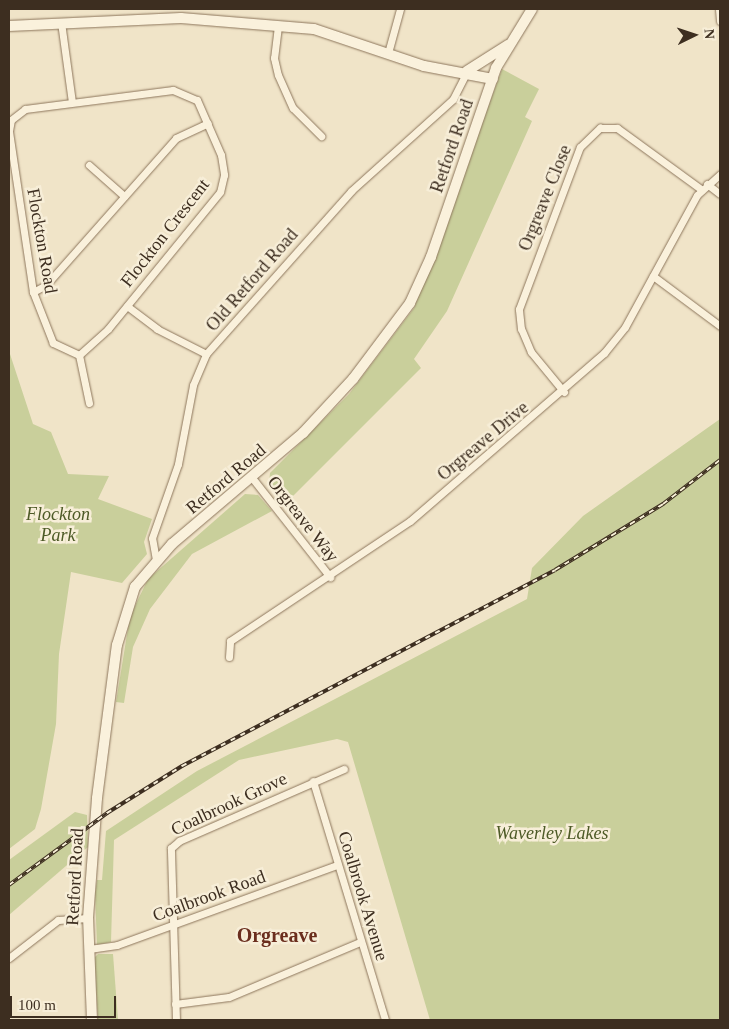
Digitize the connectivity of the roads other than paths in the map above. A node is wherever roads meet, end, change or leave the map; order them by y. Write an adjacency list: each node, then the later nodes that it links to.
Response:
1 (400, 9): 10 (street)
2 (532, 9): 9 (main road, Retford Road)
3 (719, 9): 5 (street)
4 (182, 13): 6 (main road); 8 (main road)
5 (720, 21)
6 (61, 22): 7 (main road); 14 (street)
7 (9, 26)
8 (278, 26): 10 (main road); 17 (street)
9 (508, 45): 11 (main road, Retford Road); 12 (main road)
10 (388, 53): 12 (main road)
11 (496, 68): 12 (main road); 13 (main road, Retford Road)
12 (471, 69): 13 (main road); 27 (street, Old Retford Road)
13 (493, 79): 31 (main road, Retford Road)
14 (72, 102): 15 (street, Flockton Crescent); 16 (street, Flockton Road)
15 (208, 123): 22 (street); 25 (street, Flockton Crescent)
16 (9, 131): 24 (street, Flockton Road)
17 (321, 136)
18 (89, 165): 22 (street)
19 (720, 174): 20 (street)
20 (704, 187): 21 (street, Orgreave Close); 23 (street, Orgreave Drive); 29 (street, Orgreave Close)
21 (720, 194)
22 (124, 196): 24 (street)
23 (653, 276): 26 (street); 29 (street, Orgreave Drive)
24 (34, 292): 28 (street, Flockton Road)
25 (127, 306): 27 (street); 28 (street)
26 (720, 326)
27 (206, 354): 32 (street, Old Retford Road)
28 (79, 355): 30 (street)
29 (564, 392): 33 (street, Orgreave Drive)
30 (89, 404)
31 (253, 479): 32 (main road, Retford Road); 33 (street, Orgreave Way)
32 (156, 560): 38 (main road, Retford Road)
33 (330, 577): 34 (street, Orgreave Drive)
34 (229, 657)
35 (344, 769): 36 (street, Coalbrook Grove)
36 (314, 781): 37 (street, Coalbrook Avenue); 39 (street, Coalbrook Grove)
37 (337, 865): 39 (street, Coalbrook Road); 40 (street, Coalbrook Avenue)
38 (88, 918): 41 (main road, Retford Road); 42 (street)
39 (172, 925): 41 (street, Coalbrook Road); 43 (street, Coalbrook Grove)
40 (360, 942): 43 (street); 46 (street, Coalbrook Avenue)
41 (89, 949): 44 (main road, Retford Road)
42 (9, 958)
43 (175, 1004): 45 (street, Coalbrook Grove)
44 (92, 1020)
45 (176, 1020)
46 (385, 1020)

